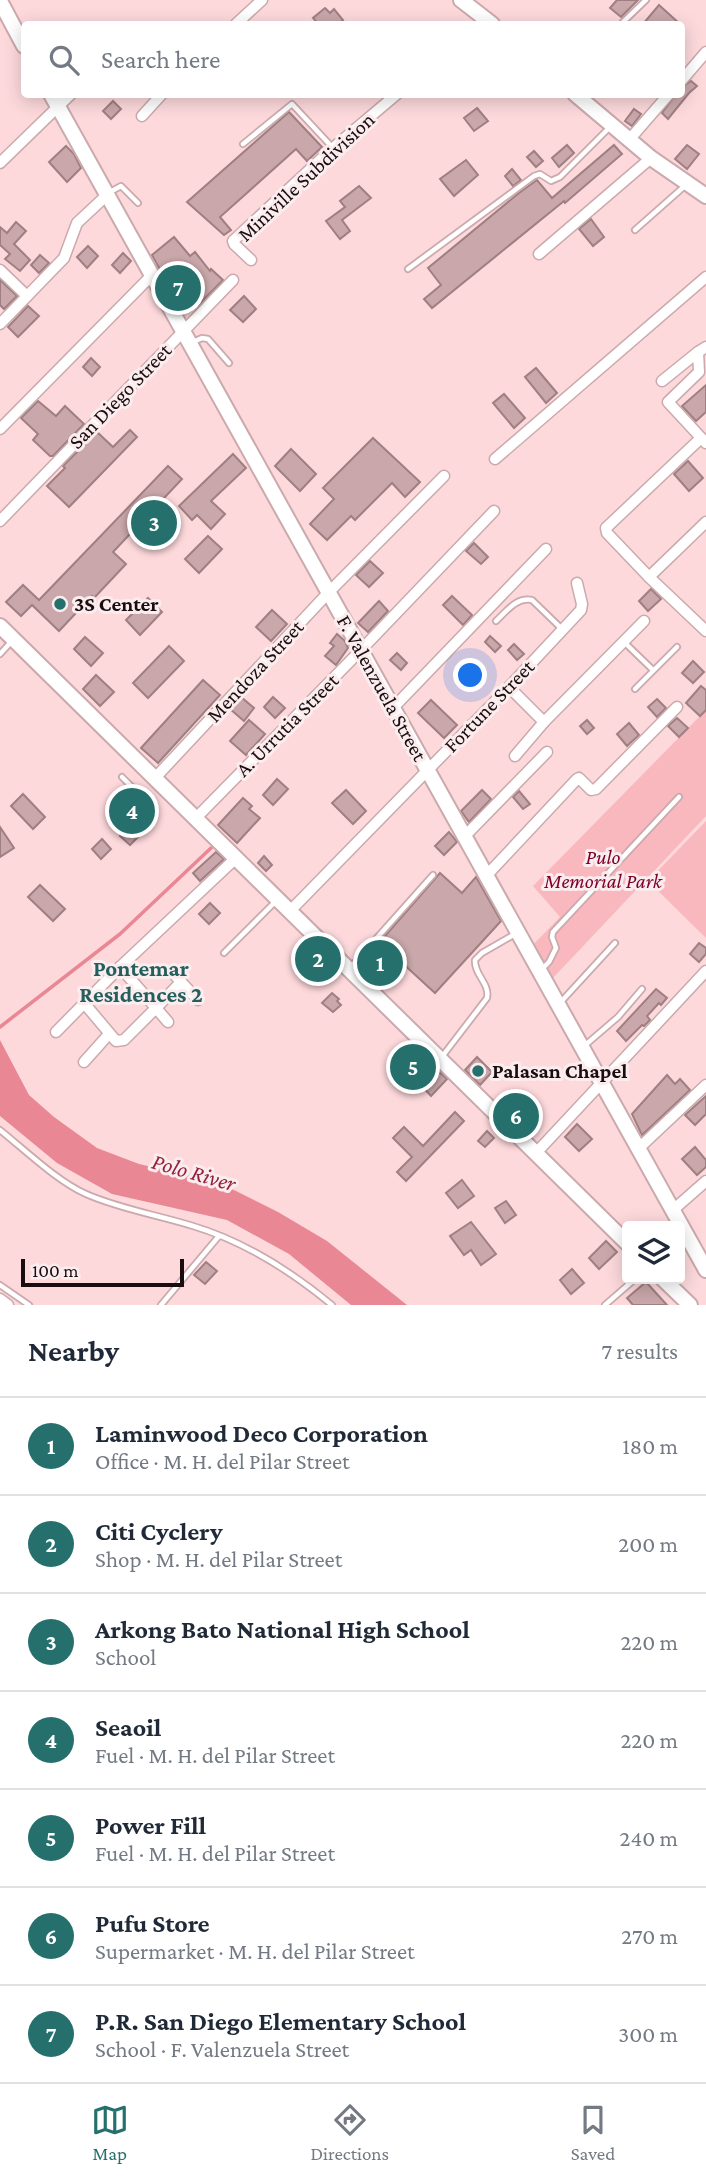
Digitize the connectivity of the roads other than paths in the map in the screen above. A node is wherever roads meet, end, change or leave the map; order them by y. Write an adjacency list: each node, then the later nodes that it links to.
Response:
1 (262, 0): 5 (street)
2 (461, 0): 6 (street)
3 (646, 0): 7 (lane)
4 (4, 2): 8 (street)
5 (239, 21)
6 (484, 21)
7 (624, 21)
8 (21, 39)
9 (706, 52): 10 (street)
10 (685, 76)
11 (158, 98): 16 (street)
12 (392, 98): 20 (street, Miniville Subdivision)
13 (580, 98): 17 (street)
14 (666, 98): 18 (street)
15 (54, 100): 22 (street); 24 (street, F. Valenzuela Street)
16 (142, 116)
17 (612, 126): 18 (street); 29 (lane)
18 (629, 140): 21 (street)
19 (243, 144): 20 (lane)
20 (333, 148): 28 (street, Miniville Subdivision)
21 (651, 158): 23 (street); 27 (street)
22 (0, 163)
23 (699, 187): 26 (lane)
24 (107, 195): 25 (lane); 31 (street, F. Valenzuela Street); 34 (street)
25 (138, 203)
26 (635, 230)
27 (538, 254)
28 (251, 260)
29 (408, 269)
30 (0, 270): 34 (street)
31 (152, 275): 36 (street, F. Valenzuela Street); 40 (street)
32 (706, 277): 42 (street)
33 (233, 280): 36 (street, San Diego Street)
34 (27, 296): 35 (street)
35 (0, 324)
36 (186, 336): 38 (lane); 45 (street, San Diego Street); 50 (street, F. Valenzuela Street)
37 (702, 349): 39 (street); 41 (street)
38 (229, 363)
39 (663, 381)
40 (0, 429)
41 (703, 441): 48 (street)
42 (495, 459)
43 (444, 476): 50 (street, Mendoza Street)
44 (494, 511): 59 (street, A. Urrutia Street)
45 (3, 513)
46 (706, 522): 48 (street)
47 (546, 549): 65 (street)
48 (649, 577): 55 (street)
49 (577, 583): 54 (street, Fortune Street)
50 (329, 592): 59 (street, F. Valenzuela Street); 71 (street, Mendoza Street)
51 (496, 621): 54 (lane)
52 (644, 621): 57 (street)
53 (0, 626): 56 (street)
54 (563, 629): 62 (street, Fortune Street)
55 (706, 631)
56 (13, 639): 60 (lane); 71 (street)
57 (624, 642): 61 (lane); 66 (street)
58 (677, 647): 61 (lane)
59 (361, 650): 65 (street, F. Valenzuela Street); 74 (street, A. Urrutia Street)
60 (0, 654)
61 (653, 670): 63 (lane)
62 (509, 687): 66 (street); 69 (street, Fortune Street)
63 (635, 689)
64 (677, 707): 78 (street)
65 (393, 708): 69 (street, F. Valenzuela Street)
66 (544, 722): 68 (street)
67 (547, 752): 75 (street)
68 (515, 757)
69 (427, 768): 75 (street, F. Valenzuela Street); 80 (street, Fortune Street)
70 (122, 777): 72 (lane)
71 (155, 778): 74 (street)
72 (132, 787)
73 (679, 797): 86 (lane)
74 (196, 818): 76 (street)
75 (465, 836): 78 (street, F. Valenzuela Street)
76 (236, 858): 79 (street); 84 (street)
77 (433, 875): 85 (lane)
78 (487, 875): 81 (street, F. Valenzuela Street)
79 (278, 899): 80 (street); 83 (lane)
80 (290, 911): 85 (street)
81 (519, 932): 86 (street, F. Valenzuela Street); 99 (lane)
82 (615, 943): 93 (lane)
83 (224, 953)
84 (120, 967): 92 (street); 94 (street)
85 (350, 968): 99 (street)
86 (539, 968): 93 (street, F. Valenzuela Street)
87 (171, 971): 89 (street)
88 (706, 971): 101 (street)
89 (181, 982): 91 (street); 94 (street)
90 (642, 989): 98 (lane)
91 (198, 1000)
92 (84, 1003): 96 (street); 97 (street)
93 (559, 1004): 98 (street, F. Valenzuela Street)
94 (156, 1008): 95 (street); 97 (street)
95 (168, 1022)
96 (56, 1032)
97 (108, 1034): 100 (street)
98 (583, 1048): 101 (street, F. Valenzuela Street)
99 (441, 1058): 105 (street)
100 (84, 1062)
101 (601, 1080): 104 (street, F. Valenzuela Street); 105 (street)
102 (706, 1085): 104 (street)
103 (0, 1130): 108 (lane)
104 (639, 1148): 107 (street, F. Valenzuela Street)
105 (536, 1153): 109 (street)
106 (706, 1181): 107 (street)
107 (673, 1210): 110 (street, F. Valenzuela Street)
108 (219, 1236): 117 (lane); 118 (lane)
109 (622, 1237)
110 (706, 1270)
111 (629, 1284): 119 (lane)
112 (668, 1284): 120 (street)
113 (0, 1285): 116 (lane)
114 (0, 1299): 115 (street)
115 (8, 1305)
116 (29, 1305)
117 (161, 1305)
118 (332, 1305)
119 (605, 1305)
120 (690, 1305)

